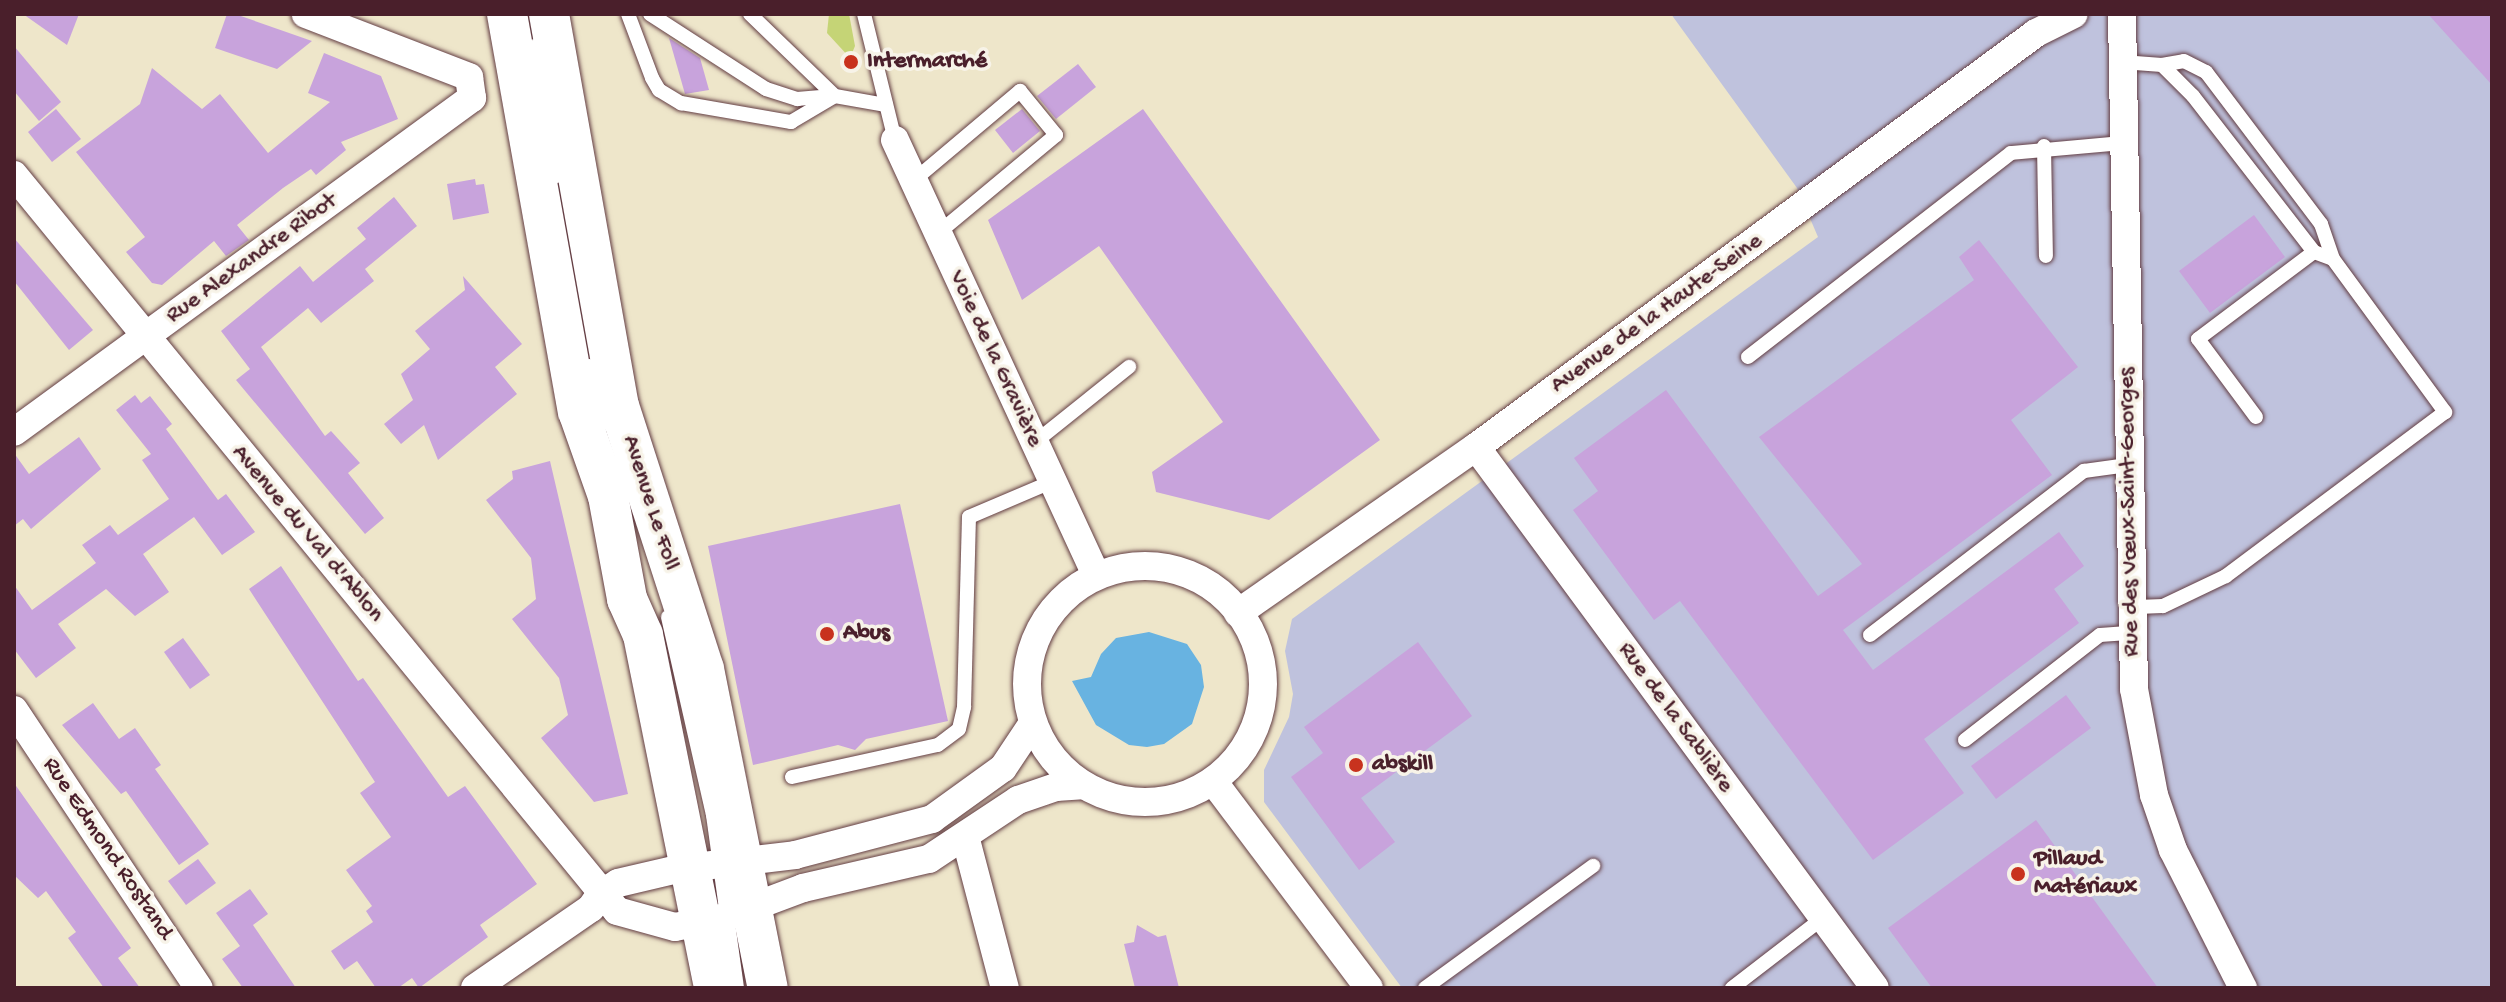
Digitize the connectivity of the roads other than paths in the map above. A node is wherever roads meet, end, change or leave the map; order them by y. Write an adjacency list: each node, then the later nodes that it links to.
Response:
1 (306, 14): 23 (street, Rue Alexandre Ribot)
2 (628, 14): 11 (lane)
3 (650, 14): 11 (lane)
4 (750, 14): 11 (lane)
5 (864, 14): 12 (lane)
6 (2074, 14): 31 (street, Avenue de la Haute-Seine)
7 (2122, 14): 9 (street, Rue des Vœux-Saint-Georges)
8 (530, 19): 18 (lane); 46 (main road, Avenue Le Foll); 46 (main road, Avenue Le Foll)
9 (2122, 62): 10 (lane); 14 (street, Rue des Vœux-Saint-Georges)
10 (2162, 65): 20 (lane); 22 (lane)
11 (835, 96): 12 (lane)
12 (886, 105): 13 (lane)
13 (895, 140): 17 (street, Voie de la Gravière)
14 (2124, 143): 15 (lane); 32 (street, Rue des Vœux-Saint-Georges)
15 (2044, 146): 21 (lane); 25 (lane)
16 (14, 175): 23 (street, Avenue du Val d'Ablon)
17 (913, 181): 19 (street, Voie de la Gravière); 19 (lane)
18 (558, 186)
19 (937, 234): 30 (street, Voie de la Gravière)
20 (2314, 252): 22 (lane); 27 (lane)
21 (2046, 256)
22 (2333, 259): 37 (lane)
23 (146, 337): 28 (street, Rue Alexandre Ribot); 48 (street, Avenue du Val d'Ablon)
24 (586, 347): 29 (lane, Avenue Le Foll)
25 (1748, 357)
26 (1129, 367): 30 (lane)
27 (2256, 417)
28 (14, 432)
29 (608, 435)
30 (1034, 443): 33 (street, Voie de la Gravière)
31 (1476, 447): 36 (street, Avenue de la Haute-Seine); 50 (street, Rue de la Sablière)
32 (2128, 465): 37 (street, Rue des Vœux-Saint-Georges); 38 (lane)
33 (1051, 482): 34 (street, Voie de la Gravière); 42 (lane)
34 (1096, 576): 36 (street); 40 (street)
35 (664, 603): 46 (lane, Avenue Le Foll)
36 (1238, 613): 43 (street)
37 (2130, 620): 41 (lane); 61 (street, Rue des Vœux-Saint-Georges)
38 (1870, 635)
39 (14, 710): 51 (street, Rue Edmond Rostand)
40 (1033, 723): 44 (street); 46 (street)
41 (1965, 740)
42 (792, 777)
43 (1213, 781): 44 (street); 57 (street)
44 (1082, 785): 45 (street)
45 (965, 836): 49 (street); 56 (street)
46 (718, 866): 48 (street); 49 (main road, Avenue Le Foll); 49 (main road, Avenue Le Foll)
47 (1593, 866): 58 (lane)
48 (601, 893): 49 (street, Avenue du Val d'Ablon); 52 (street)
49 (726, 916): 53 (main road, Avenue Le Foll); 54 (lane, Avenue Le Foll); 55 (main road, Avenue Le Foll)
50 (1823, 918): 59 (lane); 60 (street, Rue de la Sablière)
51 (199, 988)
52 (475, 988)
53 (714, 988)
54 (737, 988)
55 (768, 988)
56 (1005, 988)
57 (1369, 988)
58 (1425, 988)
59 (1732, 988)
60 (1875, 988)
61 (2243, 988)

